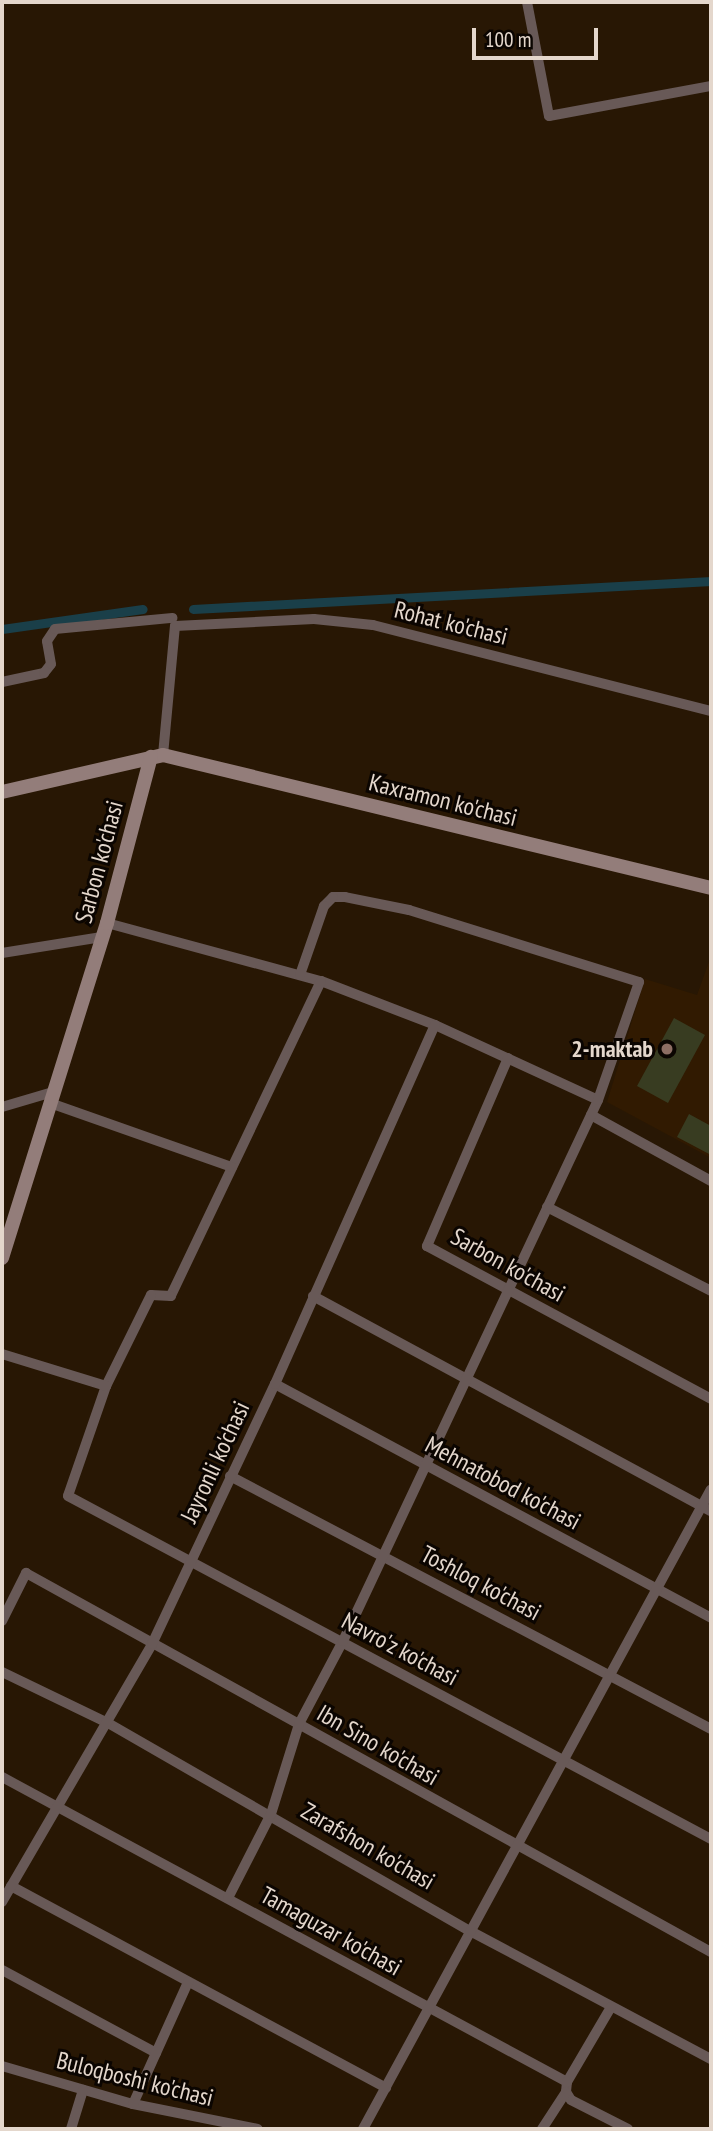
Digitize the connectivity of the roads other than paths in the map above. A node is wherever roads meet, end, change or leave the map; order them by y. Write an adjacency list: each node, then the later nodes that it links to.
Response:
1 (527, 2): 2 (street)
2 (711, 86)
3 (173, 622): 4 (street, Rohat ko'chasi); 5 (street, Rohat ko'chasi); 6 (street)
4 (2, 682)
5 (711, 711)
6 (157, 756): 7 (street); 8 (street, Kaxramon ko'chasi); 9 (street, Sarbon ko'chasi)
7 (2, 792)
8 (711, 888)
9 (104, 930): 10 (street); 11 (street); 15 (street, Sarbon ko'chasi)
10 (2, 953)
11 (300, 975): 12 (street); 16 (street)
12 (321, 981): 13 (street); 19 (street)
13 (435, 1025): 14 (street); 25 (street, Jayronli ko'chasi)
14 (508, 1058): 16 (street); 24 (street, Sarbon ko'chasi)
15 (51, 1098): 17 (street); 19 (street); 22 (street, Sarbon ko'chasi)
16 (598, 1100): 18 (street)
17 (2, 1107)
18 (591, 1115): 20 (street); 21 (street)
19 (232, 1167): 29 (street)
20 (711, 1181)
21 (547, 1207): 23 (street); 24 (street)
22 (2, 1258)
23 (711, 1291)
24 (505, 1292): 27 (street); 30 (street, Sarbon ko'chasi)
25 (313, 1296): 27 (street); 28 (street, Jayronli ko'chasi)
26 (2, 1354): 29 (street)
27 (464, 1380): 31 (street); 34 (street)
28 (275, 1384): 31 (street, Mehnatobod ko'chasi); 32 (street, Jayronli ko'chasi)
29 (106, 1386): 36 (street, Navro'z ko'chasi)
30 (711, 1399)
31 (423, 1464): 35 (street); 37 (street, Mehnatobod ko'chasi)
32 (230, 1476): 35 (street, Toshloq ko'chasi); 36 (street, Jayronli ko'chasi)
33 (711, 1489): 34 (street)
34 (707, 1509): 37 (street)
35 (384, 1555): 40 (street); 43 (street, Toshloq ko'chasi)
36 (191, 1563): 40 (street, Navro'z ko'chasi); 41 (street, Jayronli ko'chasi)
37 (657, 1589): 38 (street, Mehnatobod ko'chasi); 43 (street)
38 (711, 1618)
39 (2, 1620): 41 (street, Ibn Sino ko'chasi)
40 (343, 1642): 45 (street); 47 (street, Navro'z ko'chasi)
41 (152, 1643): 44 (street, Jayronli ko'chasi); 45 (street, Ibn Sino ko'chasi)
42 (2, 1672): 44 (street, Zarafshon ko'chasi)
43 (609, 1674): 46 (street, Toshloq ko'chasi); 47 (street)
44 (107, 1723): 49 (street, Jayronli ko'chasi); 50 (street, Zarafshon ko'chasi)
45 (299, 1724): 50 (street); 52 (street, Ibn Sino ko'chasi)
46 (711, 1729)
47 (563, 1760): 51 (street, Navro'z ko'chasi); 52 (street)
48 (2, 1777): 49 (street, Tamaguzar ko'chasi)
49 (58, 1806): 53 (street, Jayronli ko'chasi); 54 (street, Tamaguzar ko'chasi)
50 (271, 1814): 54 (street); 56 (street, Zarafshon ko'chasi)
51 (711, 1839)
52 (516, 1847): 56 (street); 57 (street, Ibn Sino ko'chasi)
53 (11, 1886): 55 (street, Jayronli ko'chasi); 59 (street)
54 (228, 1898): 61 (street, Tamaguzar ko'chasi)
55 (2, 1902)
56 (472, 1932): 60 (street, Zarafshon ko'chasi); 61 (street)
57 (711, 1952)
58 (2, 1970): 62 (street)
59 (188, 1982): 62 (street); 66 (street)
60 (611, 2007): 63 (street, Zarafshon ko'chasi); 65 (street)
61 (429, 2009): 65 (street, Tamaguzar ko'chasi); 66 (street)
62 (156, 2053): 68 (street)
63 (711, 2059)
64 (2, 2066): 67 (street, Buloqboshi ko'chasi)
65 (567, 2087): 72 (street); 73 (street, Tamaguzar ko'chasi)
66 (386, 2088): 71 (street)
67 (83, 2090): 68 (street, Buloqboshi ko'chasi); 69 (street)
68 (133, 2104): 70 (street, Buloqboshi ko'chasi)
69 (71, 2129)
70 (258, 2129)
71 (363, 2129)
72 (542, 2129)
73 (628, 2129)

